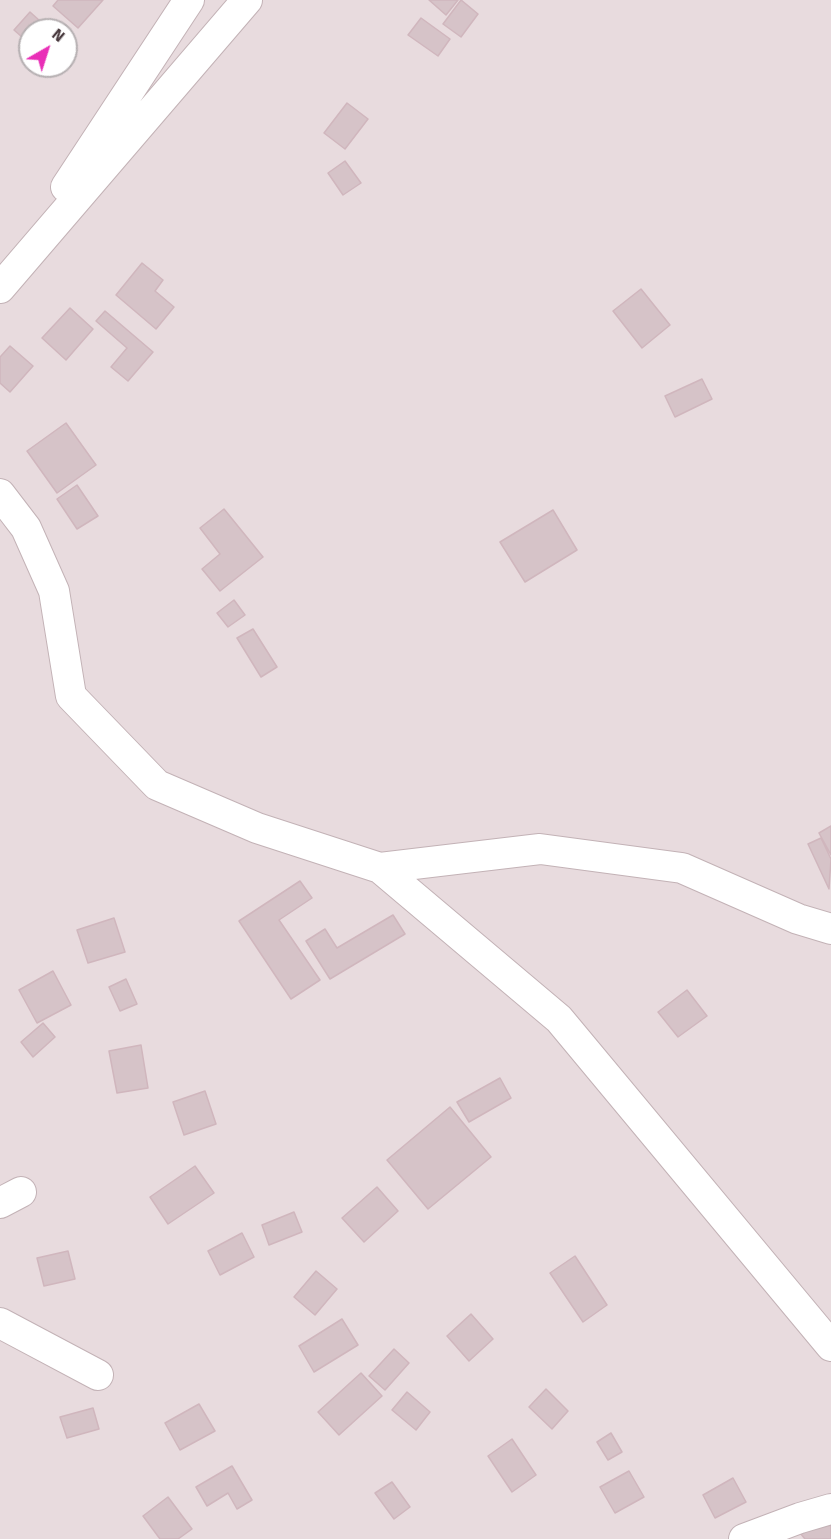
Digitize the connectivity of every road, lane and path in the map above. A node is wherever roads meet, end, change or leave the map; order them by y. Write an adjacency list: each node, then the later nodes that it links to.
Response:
1 (189, 0): 3 (street)
2 (247, 0): 3 (street)
3 (0, 288)
4 (0, 494): 5 (street)
5 (380, 868): 6 (street); 8 (street)
6 (831, 929)
7 (0, 1323): 9 (street)
8 (831, 1347)
9 (98, 1375)
10 (831, 1509): 11 (street)
11 (744, 1539)

